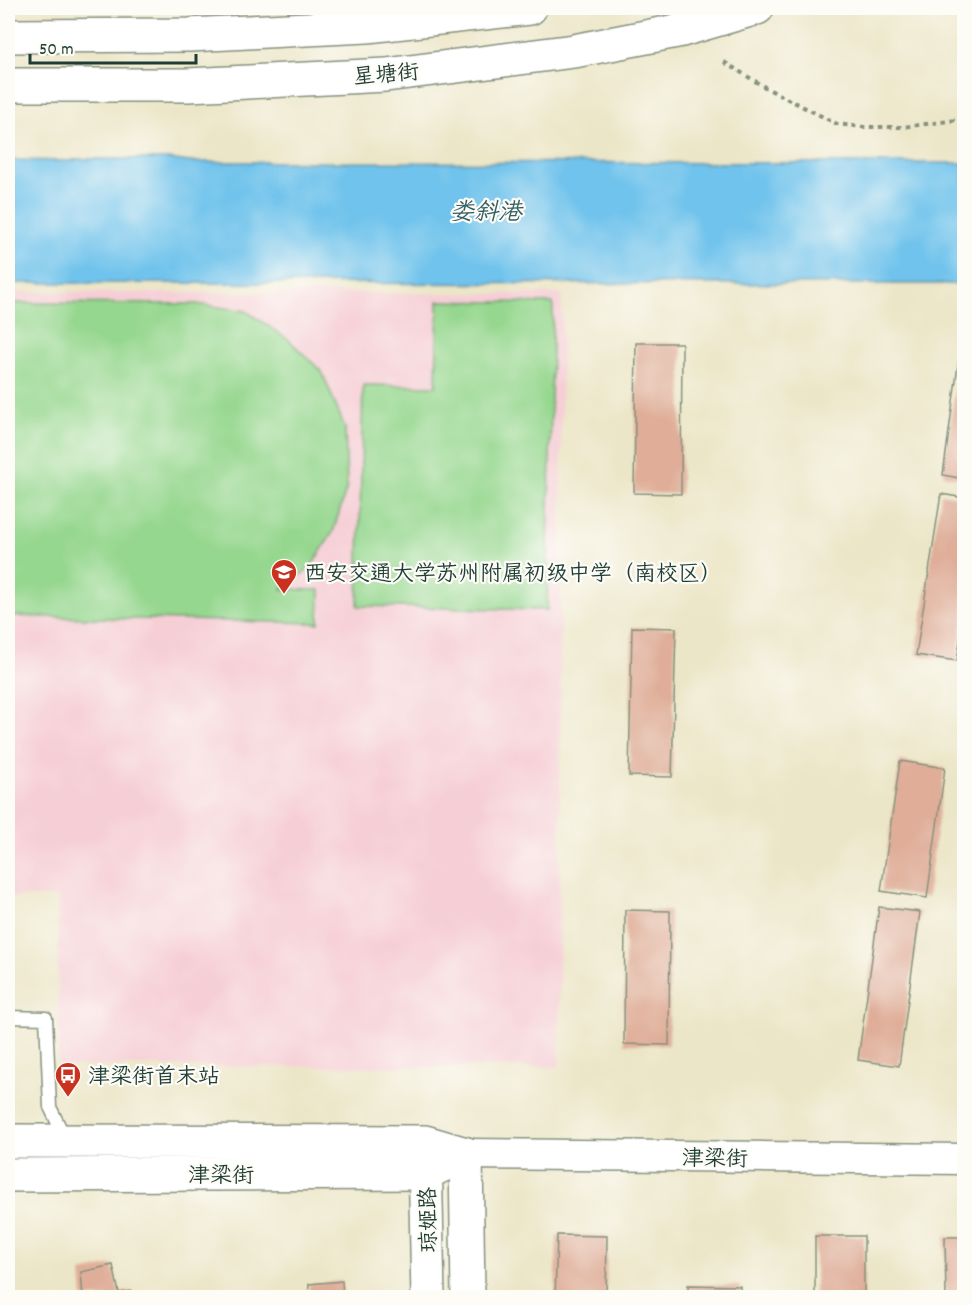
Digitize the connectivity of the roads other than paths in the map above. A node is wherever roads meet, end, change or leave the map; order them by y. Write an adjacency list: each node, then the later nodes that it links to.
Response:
1 (530, 8): 3 (main road)
2 (757, 8): 4 (main road, 星塘街)
3 (8, 36)
4 (8, 86)
5 (8, 1017): 8 (lane)
6 (8, 1142): 8 (main road, 津梁街)
7 (466, 1155): 9 (main road, 津梁街); 10 (street, 津梁街); 13 (main road, 琼姬路)
8 (67, 1158): 9 (main road, 津梁街); 11 (main road, 津梁街)
9 (426, 1158): 12 (main road, 琼姬路)
10 (964, 1159)
11 (8, 1175)
12 (428, 1298)
13 (468, 1298)

